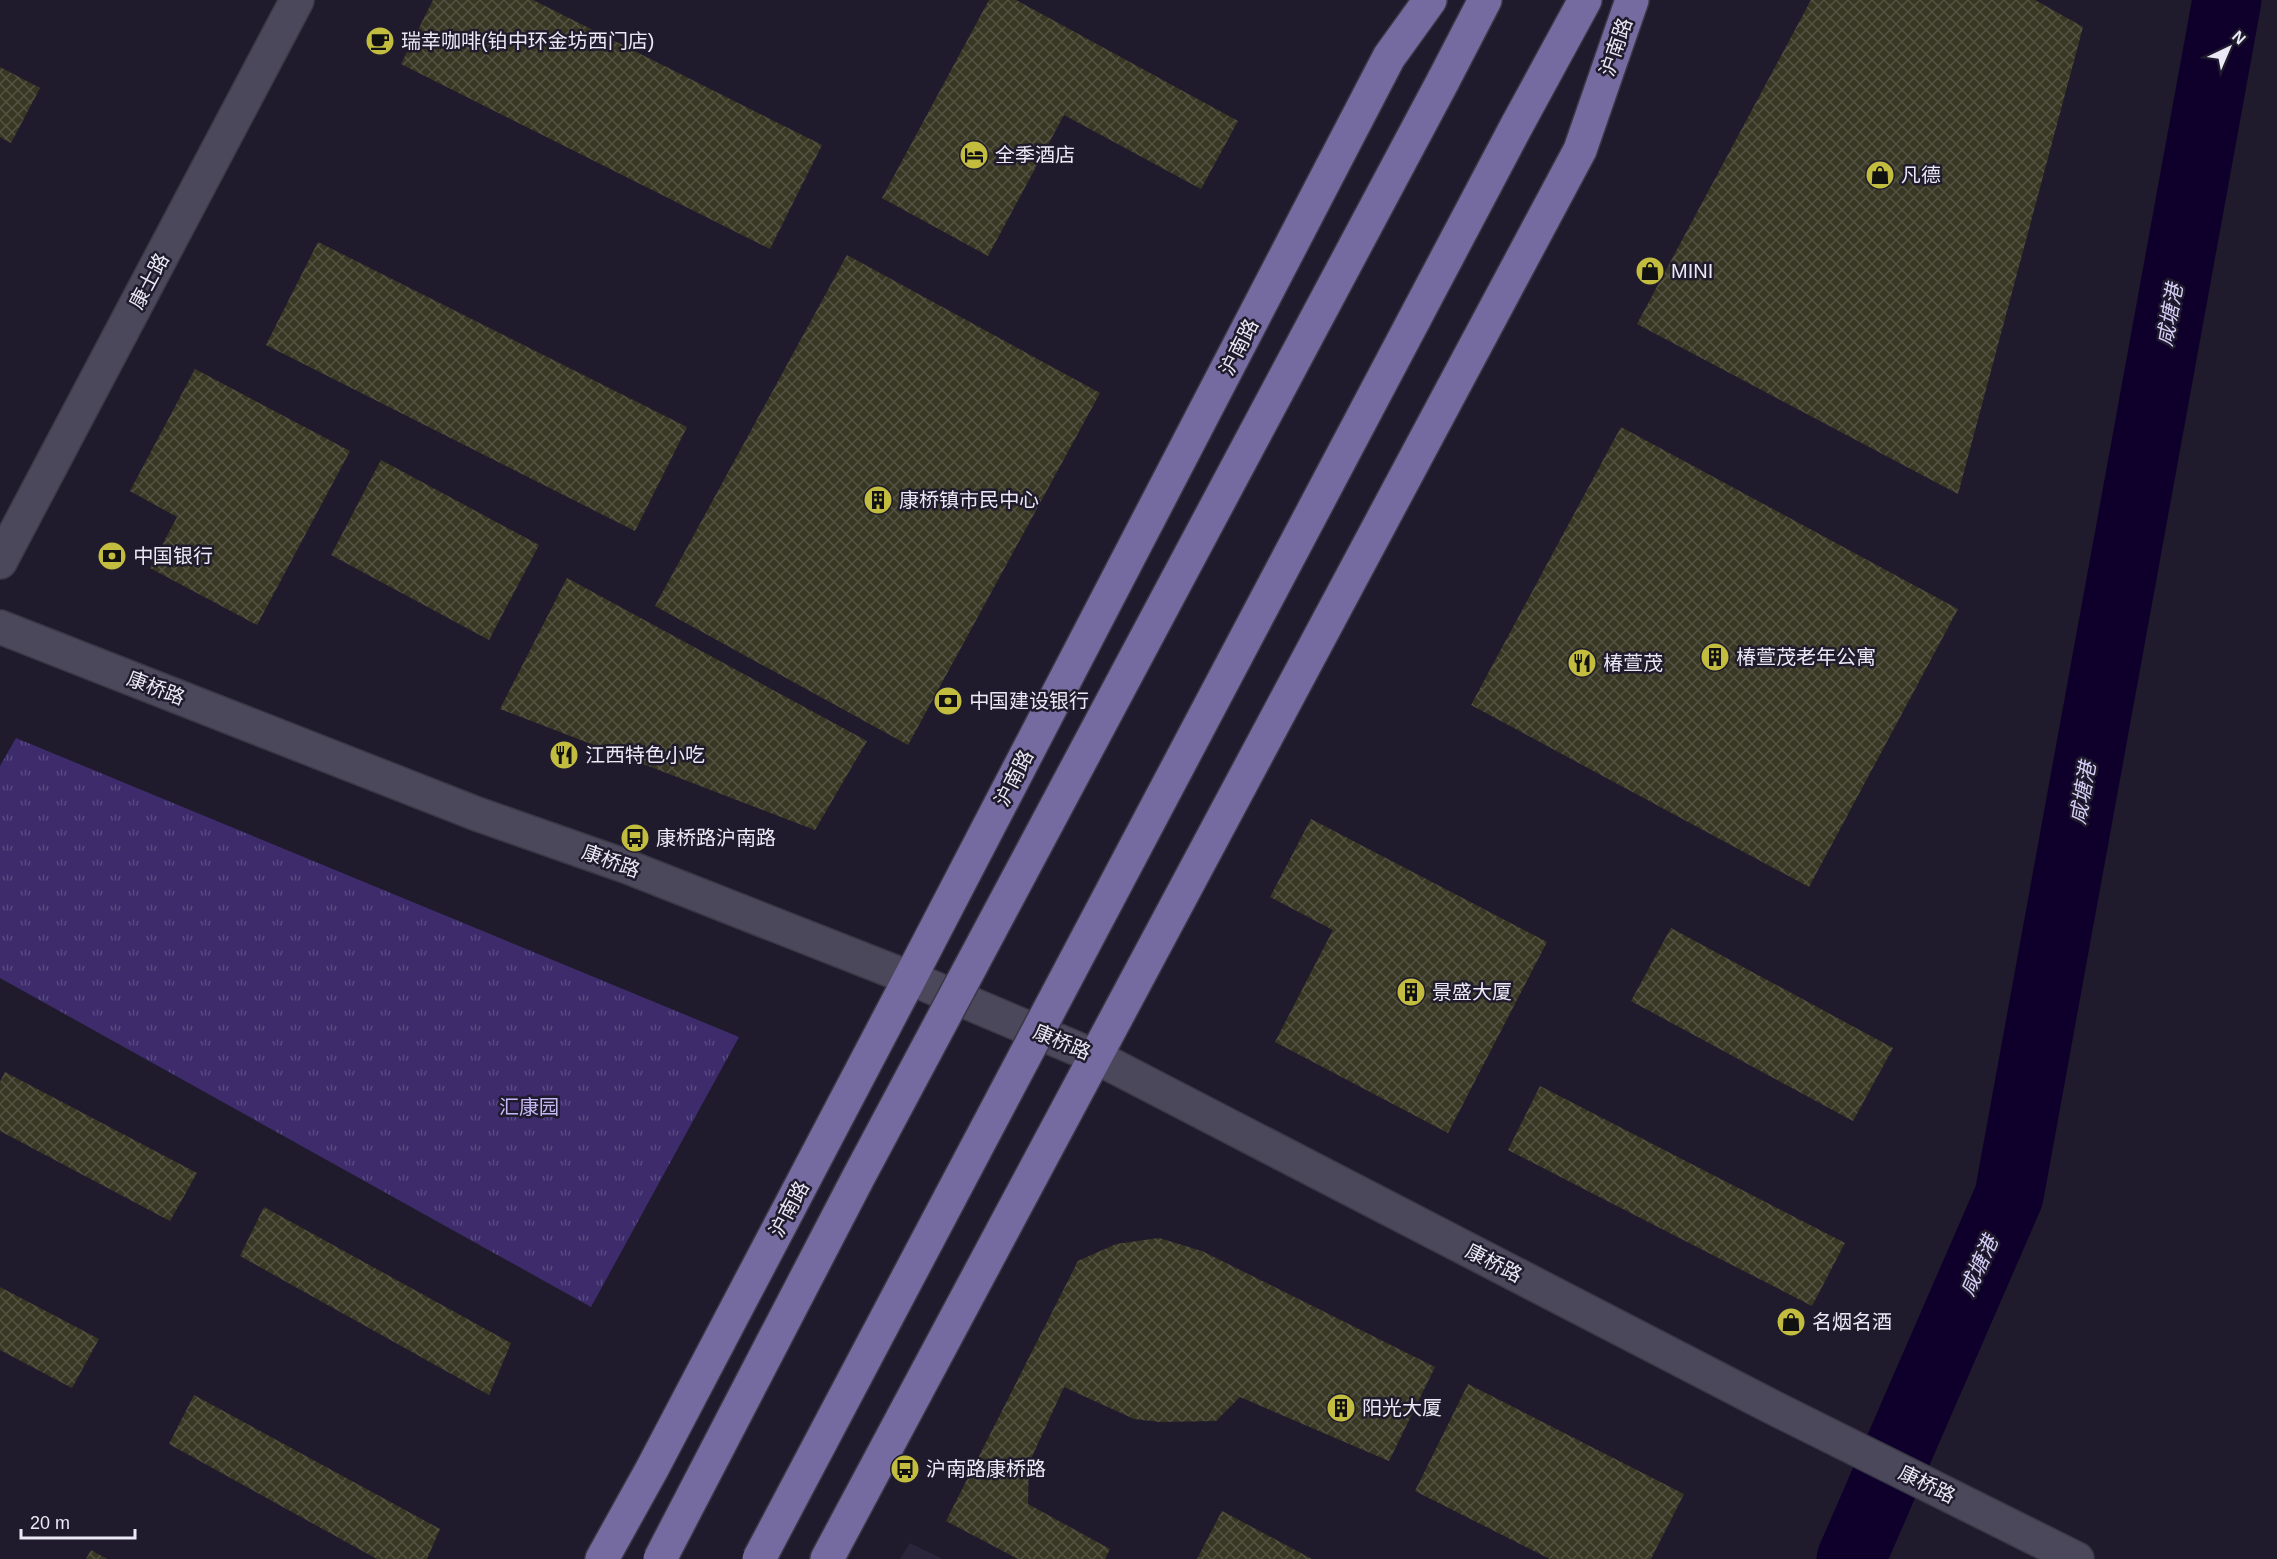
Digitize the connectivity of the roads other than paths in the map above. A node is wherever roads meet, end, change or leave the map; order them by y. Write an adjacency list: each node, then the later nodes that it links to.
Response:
1 (297, 0): 6 (main road, 康士路)
2 (1430, 0): 8 (main road, 沪南路)
3 (1485, 0): 11 (main road, bridge)
4 (1585, 0): 12 (main road, bridge)
5 (1632, 0): 9 (main road, 沪南路)
6 (0, 562)
7 (0, 627): 8 (main road, 康桥路)
8 (910, 978): 9 (main road, 康桥路); 10 (main road, 沪南路)
9 (1094, 1056): 13 (main road, 沪南路); 14 (main road, 康桥路)
10 (602, 1559)
11 (660, 1559)
12 (759, 1559)
13 (827, 1559)
14 (2077, 1559)

